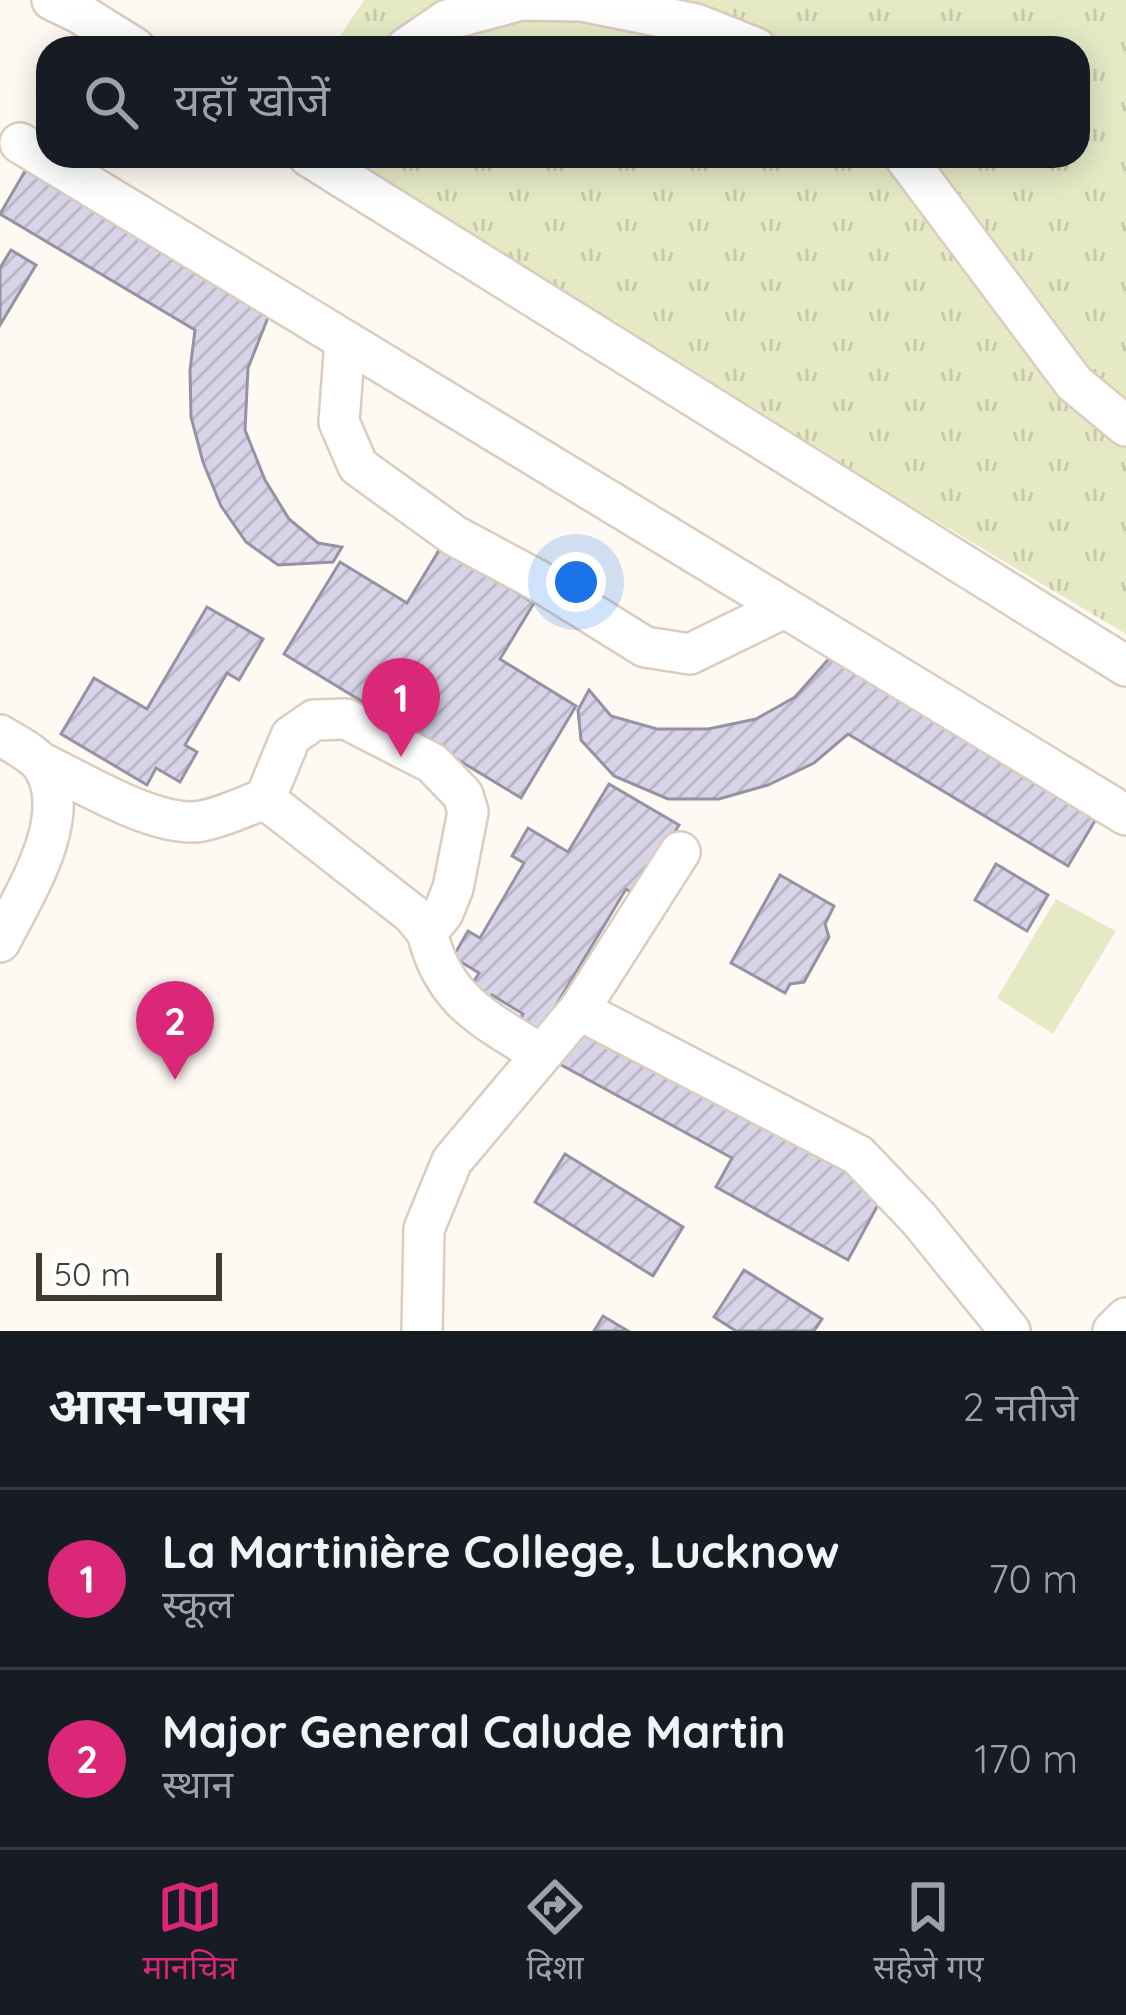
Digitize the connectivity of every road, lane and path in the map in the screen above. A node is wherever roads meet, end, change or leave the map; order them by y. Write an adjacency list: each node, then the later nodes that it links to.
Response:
1 (52, 0): 2 (street)
2 (116, 36)
3 (424, 36): 4 (street)
4 (726, 36)
5 (20, 143): 6 (street)
6 (36, 153)
7 (61, 168): 10 (street)
8 (327, 168): 13 (street)
9 (913, 168): 11 (street)
10 (345, 341): 12 (street); 12 (street)
11 (1126, 427)
12 (784, 608): 17 (street)
13 (1126, 666)
14 (0, 735): 15 (street)
15 (42, 763): 16 (street); 20 (street)
16 (265, 799): 19 (street); 19 (street)
17 (1126, 814)
18 (680, 852): 21 (street)
19 (427, 932): 22 (street)
20 (0, 942)
21 (579, 1010): 22 (street); 25 (street)
22 (540, 1054): 24 (street)
23 (1126, 1318): 26 (street)
24 (422, 1331)
25 (1010, 1331)
26 (1113, 1331)

